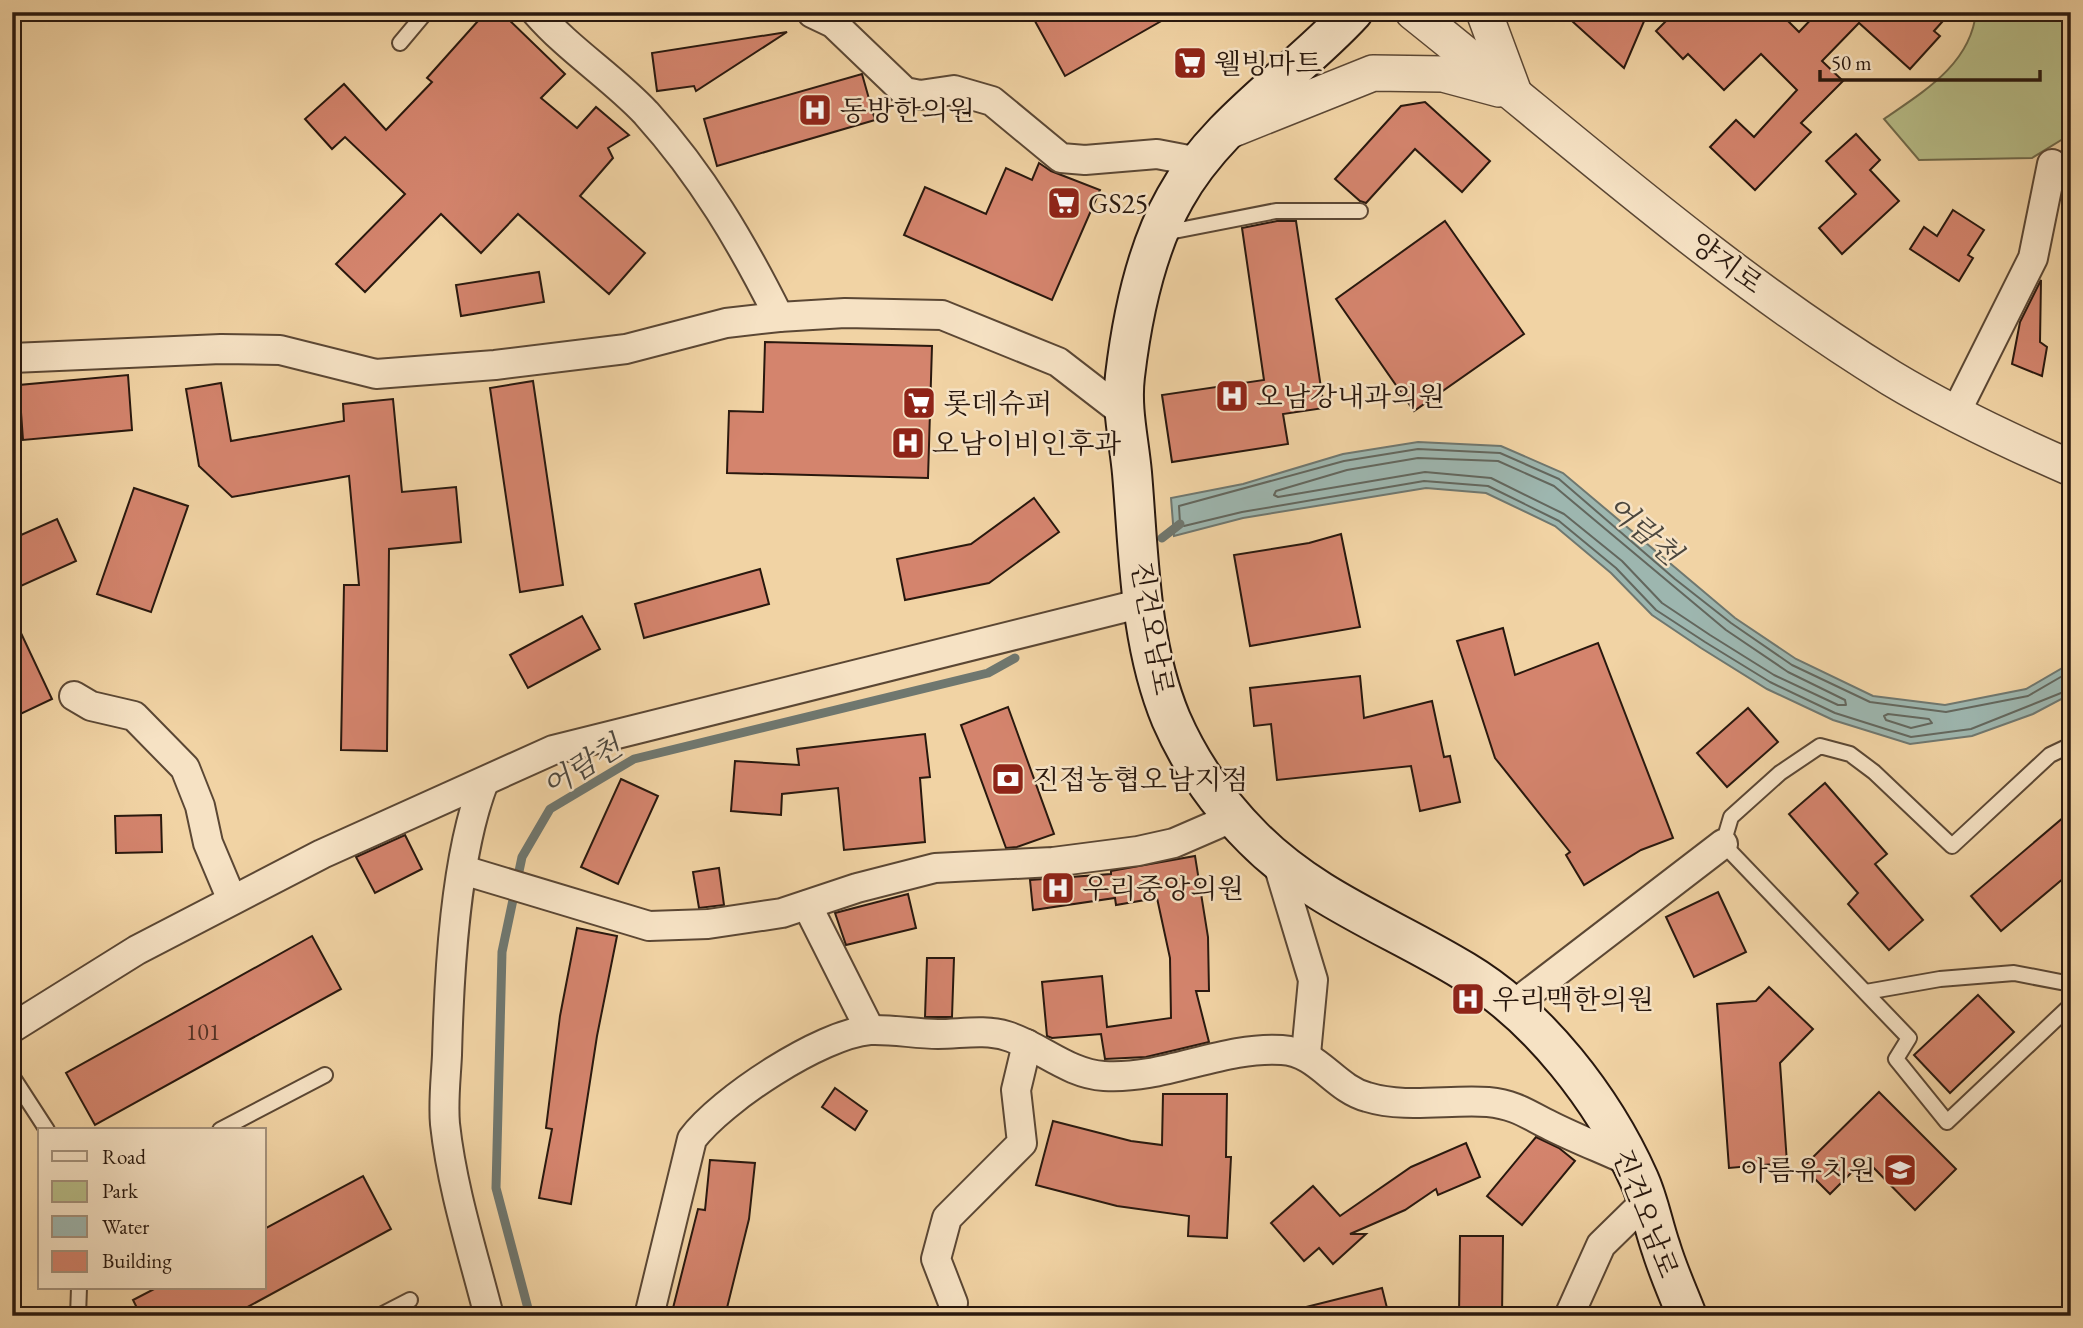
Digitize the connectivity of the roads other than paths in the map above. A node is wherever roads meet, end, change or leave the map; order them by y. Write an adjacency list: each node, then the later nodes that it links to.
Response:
1 (426, 12): 7 (lane)
2 (536, 12): 14 (street)
3 (1353, 12): 9 (main road, 진건오남로)
4 (1413, 12): 8 (street, 양지로)
5 (1484, 12): 8 (street)
6 (812, 13): 10 (street)
7 (400, 43)
8 (1514, 93): 9 (street); 17 (street, 양지로)
9 (1228, 131): 10 (main road, 진건오남로)
10 (1199, 162): 13 (main road, 진건오남로)
11 (2052, 164): 17 (street)
12 (1360, 211): 13 (lane)
13 (1159, 234): 16 (main road, 진건오남로)
14 (779, 317): 15 (street); 16 (street)
15 (12, 358)
16 (1124, 413): 19 (main road, 진건오남로)
17 (1955, 414): 18 (street, 양지로)
18 (2071, 468)
19 (1143, 603): 22 (street); 23 (main road, 진건오남로)
20 (74, 696): 27 (street)
21 (2071, 745): 24 (lane)
22 (484, 782): 26 (street); 27 (street)
23 (1234, 817): 25 (main road, 진건오남로); 28 (street)
24 (1723, 844): 30 (lane); 32 (street)
25 (1277, 861): 32 (main road, 진건오남로); 36 (street)
26 (463, 870): 28 (street); 48 (street)
27 (232, 900): 33 (street)
28 (807, 905): 34 (street)
29 (2071, 984): 30 (lane)
30 (1866, 992): 31 (lane)
31 (2071, 1005)
32 (1512, 1006): 41 (main road, 진건오남로)
33 (12, 1028)
34 (870, 1030): 35 (street); 49 (street)
35 (1027, 1044): 36 (street); 45 (street)
36 (1306, 1054): 41 (street)
37 (325, 1075): 40 (lane)
38 (12, 1076): 39 (lane)
39 (46, 1128)
40 (224, 1128)
41 (1629, 1161): 42 (main road, 진건오남로)
42 (1647, 1200): 50 (street); 51 (main road, 진건오남로)
43 (79, 1290): 46 (lane)
44 (410, 1300): 47 (lane)
45 (953, 1303)
46 (78, 1316)
47 (379, 1316)
48 (489, 1316)
49 (649, 1316)
50 (1569, 1316)
51 (1687, 1316)

